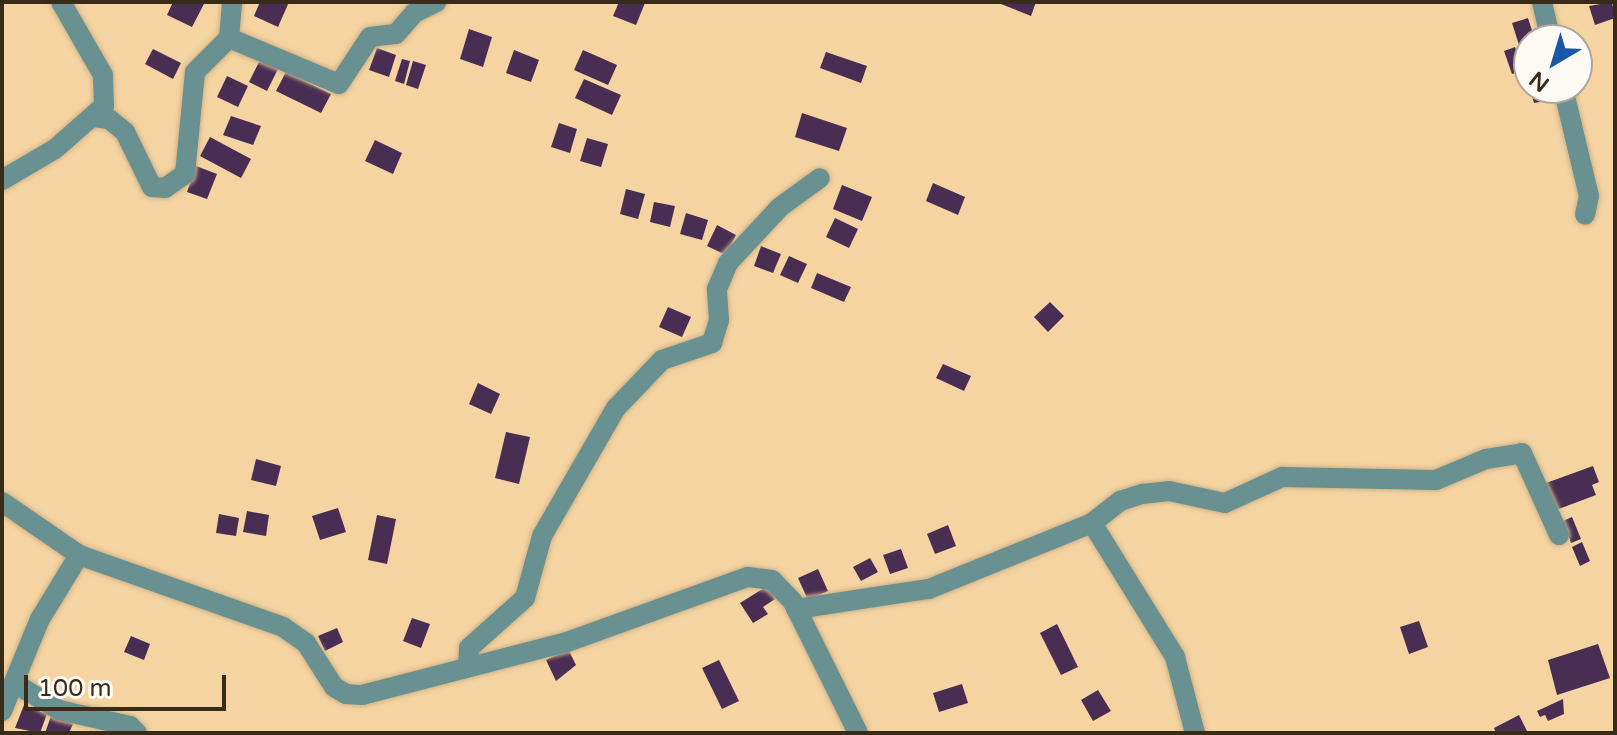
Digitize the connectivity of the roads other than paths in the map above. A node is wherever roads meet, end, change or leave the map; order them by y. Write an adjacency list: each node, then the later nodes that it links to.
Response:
1 (61, 2): 8 (street)
2 (232, 2): 6 (street)
3 (437, 2): 6 (street)
4 (1542, 2): 5 (street)
5 (1547, 24)
6 (229, 38): 8 (street)
7 (1567, 104): 11 (street)
8 (94, 117): 10 (street)
9 (820, 178): 17 (street)
10 (2, 180)
11 (1585, 215)
12 (2, 502): 15 (street)
13 (1092, 523): 14 (street); 16 (street); 22 (street)
14 (1559, 535)
15 (79, 555): 17 (street); 18 (street)
16 (796, 609): 17 (street); 21 (street)
17 (468, 664)
18 (14, 683): 19 (street); 20 (street)
19 (2, 711)
20 (137, 733)
21 (858, 733)
22 (1195, 733)

